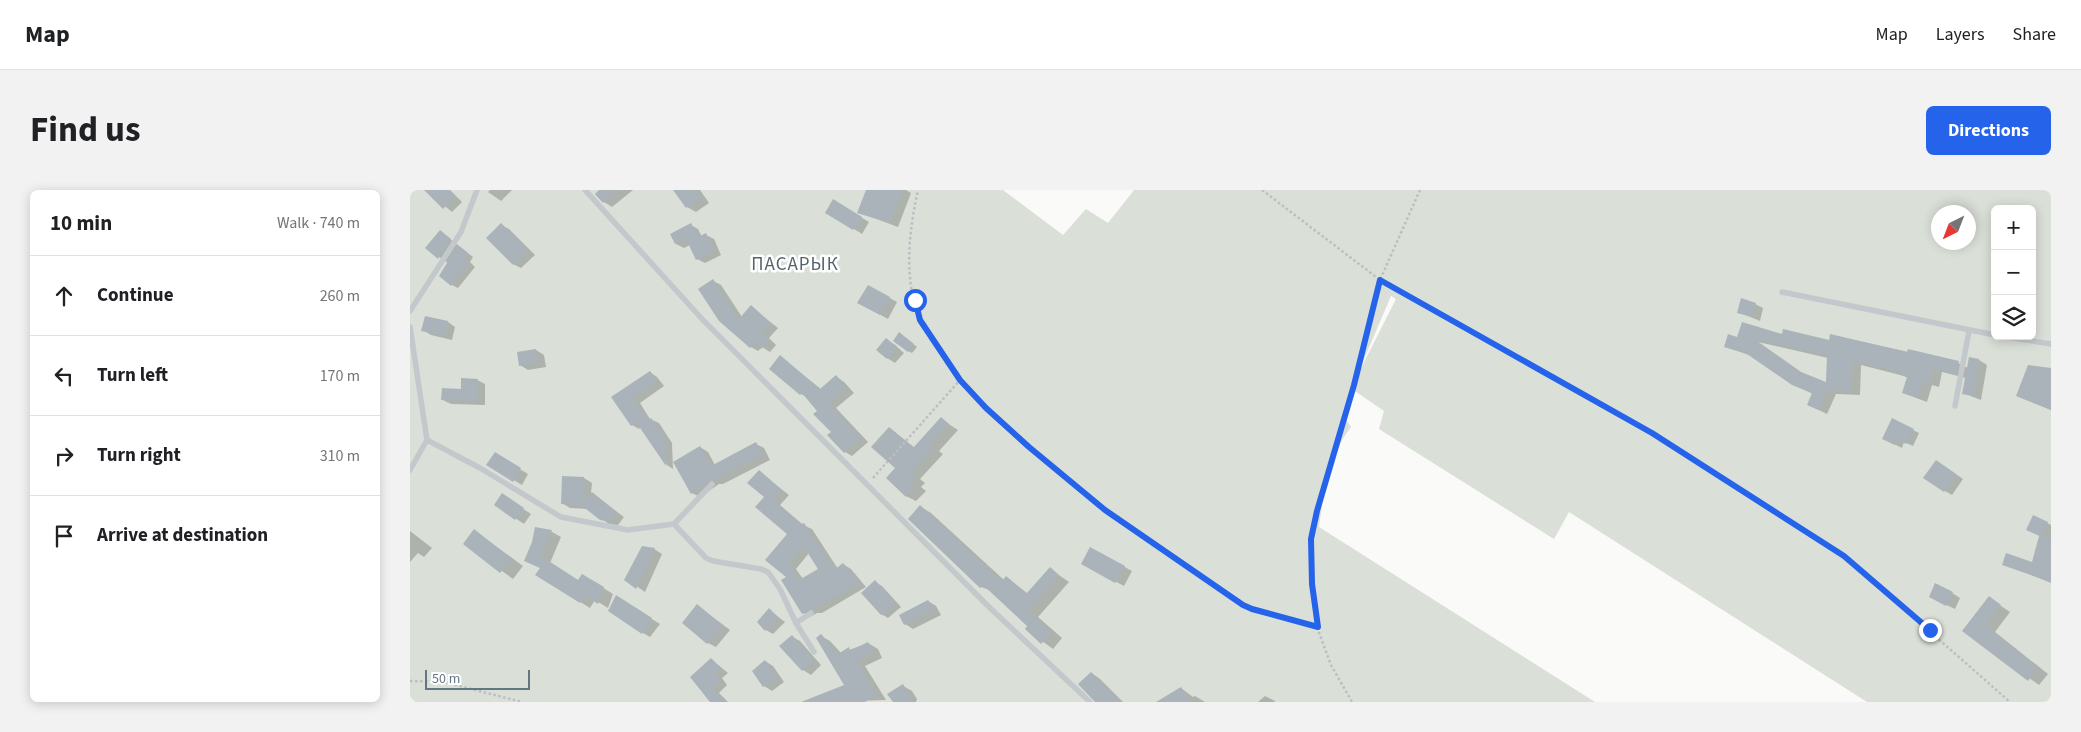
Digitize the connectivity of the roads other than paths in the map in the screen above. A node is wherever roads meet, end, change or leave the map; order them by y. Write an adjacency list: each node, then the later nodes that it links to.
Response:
1 (477, 190): 4 (lane)
2 (585, 190): 18 (lane)
3 (1782, 292): 6 (lane)
4 (410, 311)
5 (410, 326): 11 (lane)
6 (1968, 331): 7 (lane); 10 (lane)
7 (1991, 334)
8 (2026, 340): 9 (lane)
9 (2051, 344)
10 (1955, 406)
11 (427, 440): 12 (lane); 14 (lane)
12 (410, 470)
13 (712, 484): 14 (lane)
14 (674, 524): 16 (lane)
15 (810, 613): 16 (lane)
16 (796, 623): 17 (lane)
17 (814, 652)
18 (1090, 702)

